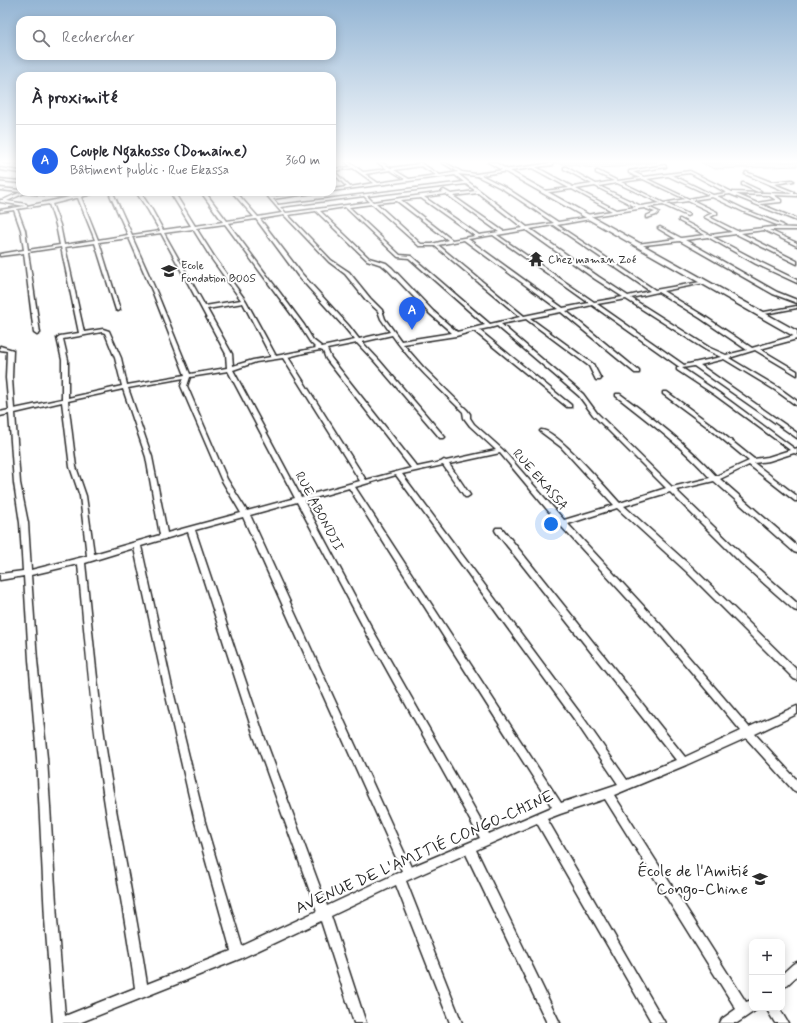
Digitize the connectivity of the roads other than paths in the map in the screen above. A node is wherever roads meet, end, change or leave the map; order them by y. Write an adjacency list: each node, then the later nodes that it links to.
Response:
1 (15, 209): 57 (street)
2 (52, 210): 56 (street)
3 (84, 210): 51 (street)
4 (118, 210): 46 (street)
5 (149, 210): 42 (street, RUE ABONDJI)
6 (183, 210): 36 (street)
7 (216, 210): 34 (street)
8 (250, 210): 31 (street)
9 (281, 210): 27 (street, RUE EKASSA)
10 (317, 210): 27 (street); 79 (street)
11 (350, 210): 74 (street)
12 (381, 210): 53 (street)
13 (411, 210): 52 (street)
14 (440, 210): 47 (street)
15 (472, 210): 43 (street)
16 (502, 210): 37 (street)
17 (536, 210): 35 (street)
18 (575, 210): 29 (highway)
19 (613, 210): 26 (street)
20 (628, 210): 26 (street)
21 (650, 210): 30 (street)
22 (676, 210): 28 (street)
23 (709, 210): 44 (street)
24 (744, 210): 39 (street)
25 (771, 210): 33 (street)
26 (617, 212): 29 (street)
27 (286, 214): 31 (street); 77 (street, RUE EKASSA)
28 (687, 215)
29 (588, 217): 35 (street); 54 (highway)
30 (648, 217)
31 (257, 218): 34 (street); 81 (street)
32 (680, 220): 48 (street)
33 (797, 220)
34 (226, 223): 36 (street); 84 (street)
35 (555, 223): 37 (street); 62 (street)
36 (194, 227): 42 (street); 64 (street)
37 (526, 228): 43 (street); 63 (street)
38 (660, 228): 50 (street)
39 (786, 228): 40 (street); 41 (street)
40 (765, 229): 44 (street); 55 (street)
41 (797, 229)
42 (162, 231): 46 (street); 68 (street, RUE ABONDJI)
43 (502, 232): 45 (street)
44 (736, 233): 48 (street); 59 (street)
45 (494, 234): 47 (street); 66 (street)
46 (130, 236): 51 (street); 94 (street)
47 (477, 236): 49 (street)
48 (710, 236): 50 (street); 61 (street)
49 (465, 239): 52 (street); 70 (street)
50 (677, 239): 54 (street); 65 (street)
51 (97, 241): 56 (street); 69 (street)
52 (451, 241): 53 (street)
53 (434, 244): 72 (street)
54 (637, 244): 60 (highway)
55 (797, 245)
56 (62, 246): 57 (street); 78 (street)
57 (25, 251): 58 (street); 76 (street)
58 (0, 255)
59 (797, 263)
60 (704, 282): 62 (street); 71 (highway)
61 (797, 282)
62 (656, 292): 63 (street); 85 (street)
63 (629, 298): 66 (street); 88 (street)
64 (244, 301): 68 (street); 87 (street)
65 (797, 302)
66 (592, 305): 70 (street); 89 (street)
67 (797, 307): 71 (street)
68 (203, 308): 90 (street, RUE ABONDJI)
69 (118, 310)
70 (562, 310): 72 (street); 92 (street)
71 (759, 314): 80 (highway)
72 (526, 317): 73 (street); 95 (street)
73 (498, 324): 74 (street); 116 (street)
74 (490, 327): 75 (street)
75 (476, 330): 79 (street); 101 (street)
76 (37, 333)
77 (392, 333): 81 (street); 82 (street, RUE EKASSA)
78 (82, 334): 96 (street); 99 (street)
79 (456, 334): 82 (street)
80 (797, 336): 85 (street)
81 (358, 341): 84 (street); 106 (street)
82 (399, 344): 107 (street, RUE EKASSA)
83 (0, 348): 102 (street)
84 (320, 349): 86 (street); 111 (street)
85 (753, 349): 88 (street); 93 (street)
86 (285, 356): 87 (street); 114 (street)
87 (274, 358): 90 (street)
88 (725, 358): 89 (street); 100 (street)
89 (696, 365): 105 (street)
90 (230, 369): 94 (street); 119 (street, RUE ABONDJI)
91 (679, 369): 108 (street)
92 (637, 372)
93 (797, 373)
94 (188, 376): 96 (street); 121 (street)
95 (598, 380)
96 (125, 387): 99 (street); 125 (street)
97 (665, 393): 110 (street)
98 (618, 395): 113 (street)
99 (65, 400): 102 (street); 128 (street)
100 (797, 404)
101 (569, 406)
102 (12, 412): 103 (street); 130 (street)
103 (0, 414)
104 (543, 431): 120 (street)
105 (797, 436)
106 (442, 437)
107 (501, 451): 109 (street); 122 (street, RUE EKASSA)
108 (796, 451): 110 (street)
109 (444, 462): 111 (street); 117 (street)
110 (751, 462): 113 (street); 118 (street)
111 (415, 469): 112 (street)
112 (398, 473): 114 (street); 137 (street)
113 (715, 479): 116 (street); 127 (street)
114 (364, 482): 115 (street)
115 (351, 486): 119 (street); 140 (street)
116 (671, 489): 120 (street); 132 (street)
117 (467, 495)
118 (797, 499)
119 (300, 500): 121 (street); 142 (street, RUE ABONDJI)
120 (617, 504): 122 (street); 133 (street)
121 (246, 515): 123 (street); 144 (street)
122 (563, 522): 135 (street, RUE EKASSA)
123 (191, 529): 125 (street); 145 (street)
124 (499, 530): 136 (street)
125 (164, 536): 126 (street)
126 (137, 545): 128 (street); 146 (street)
127 (797, 550)
128 (91, 557): 129 (street)
129 (81, 561): 130 (street); 149 (street)
130 (28, 572): 131 (street); 152 (street)
131 (0, 577)
132 (797, 608)
133 (797, 676)
134 (797, 710): 135 (street, AVENUE DE L'AMITIÉ CONGO-CHINE)
135 (748, 732): 136 (street, AVENUE DE L'AMITIÉ CONGO-CHINE); 138 (street, RUE EKASSA)
136 (683, 762): 137 (street, AVENUE DE L'AMITIÉ CONGO-CHINE)
137 (625, 786): 139 (street, AVENUE DE L'AMITIÉ CONGO-CHINE)
138 (797, 787)
139 (607, 793): 140 (street, AVENUE DE L'AMITIÉ CONGO-CHINE); 150 (street)
140 (559, 809): 141 (street, AVENUE DE L'AMITIÉ CONGO-CHINE)
141 (540, 818): 142 (street, AVENUE DE L'AMITIÉ CONGO-CHINE); 157 (street)
142 (487, 840): 143 (street, AVENUE DE L'AMITIÉ CONGO-CHINE)
143 (469, 848): 144 (street, AVENUE DE L'AMITIÉ CONGO-CHINE); 156 (street)
144 (404, 876): 145 (street, AVENUE DE L'AMITIÉ CONGO-CHINE); 155 (street)
145 (324, 913): 146 (street, AVENUE DE L'AMITIÉ CONGO-CHINE); 154 (street)
146 (238, 954): 149 (street, AVENUE DE L'AMITIÉ CONGO-CHINE)
147 (797, 968): 148 (street)
148 (785, 979)
149 (142, 992): 153 (street, AVENUE DE L'AMITIÉ CONGO-CHINE)
150 (748, 1008): 158 (street)
151 (774, 1011): 159 (street)
152 (59, 1023)
153 (63, 1023)
154 (360, 1023)
155 (456, 1023)
156 (554, 1023)
157 (659, 1023)
158 (726, 1023)
159 (782, 1023)

